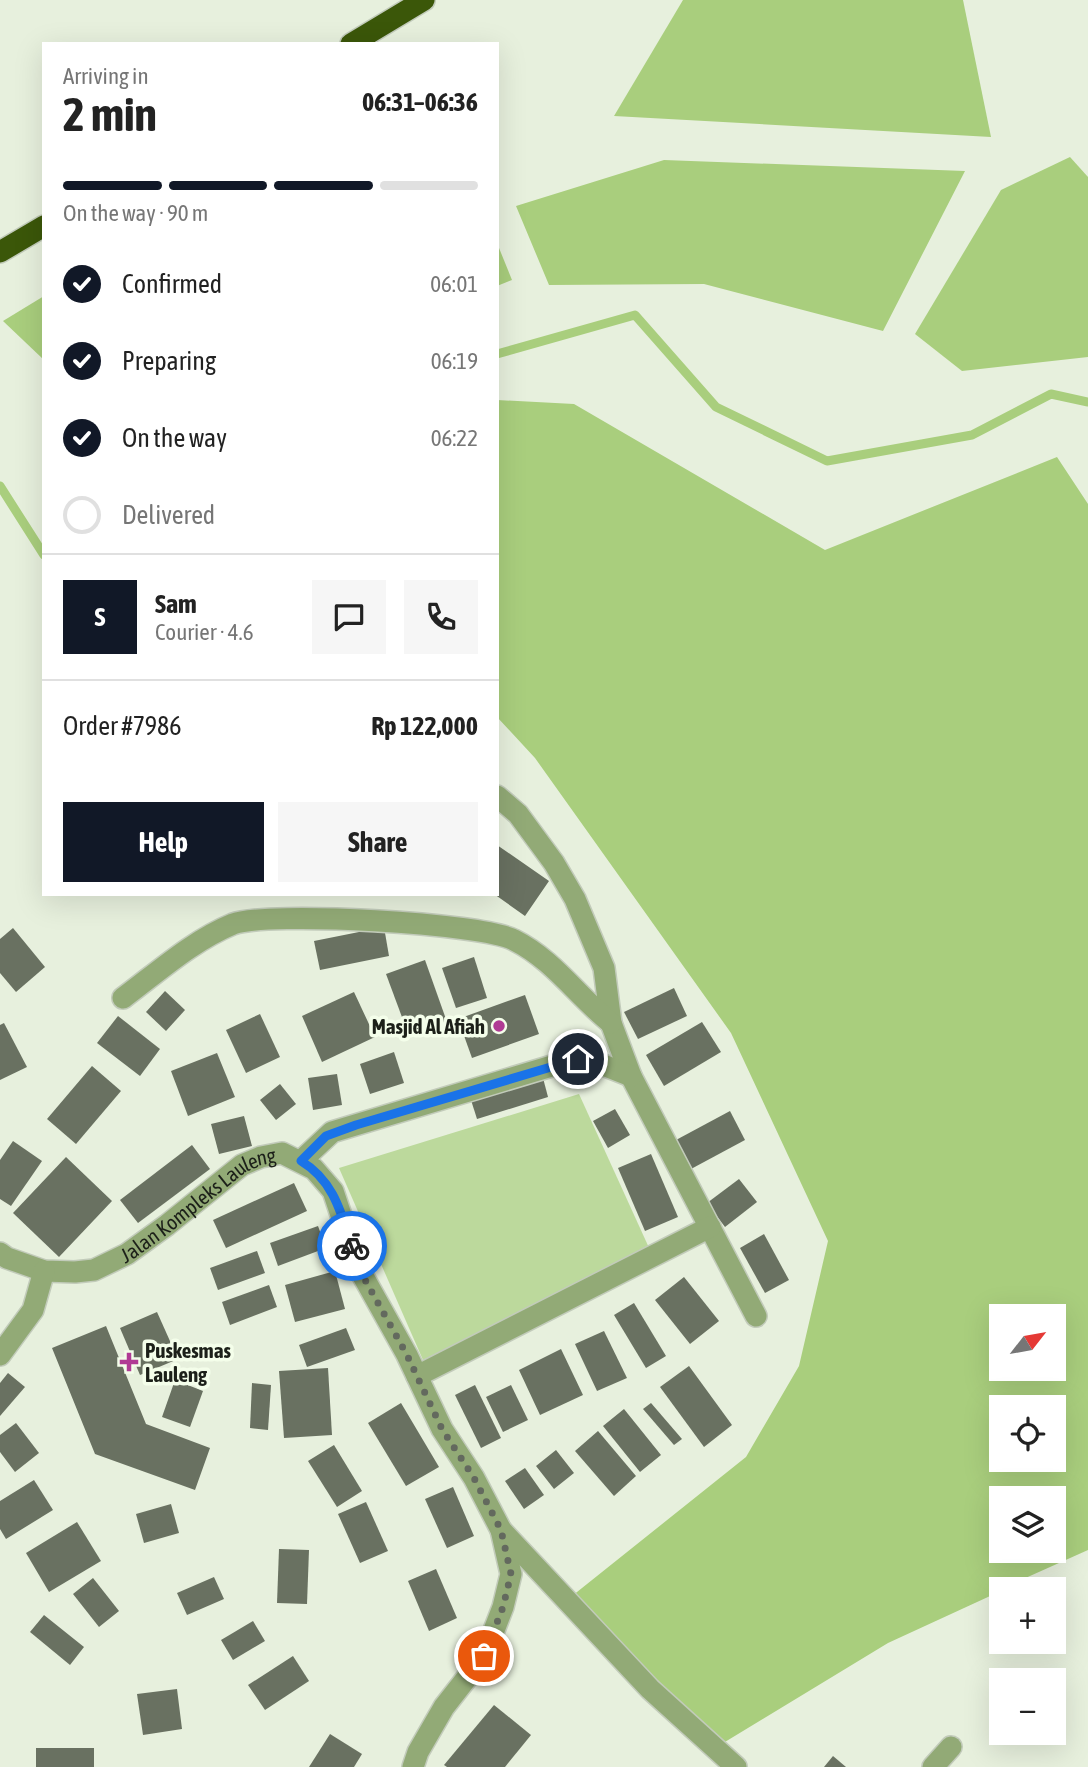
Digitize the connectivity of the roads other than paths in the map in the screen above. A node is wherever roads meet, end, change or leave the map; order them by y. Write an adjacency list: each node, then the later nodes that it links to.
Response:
1 (424, 0): 2 (highway)
2 (354, 42)
3 (42, 227): 4 (highway)
4 (0, 252)
5 (499, 798): 7 (street)
6 (122, 998): 7 (street)
7 (611, 1023): 8 (street)
8 (631, 1076): 9 (street); 10 (street)
9 (301, 1161): 12 (street, Jalan Kompleks Lauleng); 15 (street, Jalan Kompleks Lauleng)
10 (710, 1227): 13 (street); 15 (street)
11 (0, 1253): 12 (street, Jalan Kompleks Lauleng)
12 (44, 1271): 14 (street)
13 (756, 1316)
14 (0, 1355)
15 (417, 1376): 16 (street, Jalan Kompleks Lauleng)
16 (501, 1530): 18 (street, Jalan Kompleks Lauleng); 19 (street)
17 (950, 1747): 20 (street)
18 (414, 1767)
19 (736, 1767)
20 (933, 1767)

